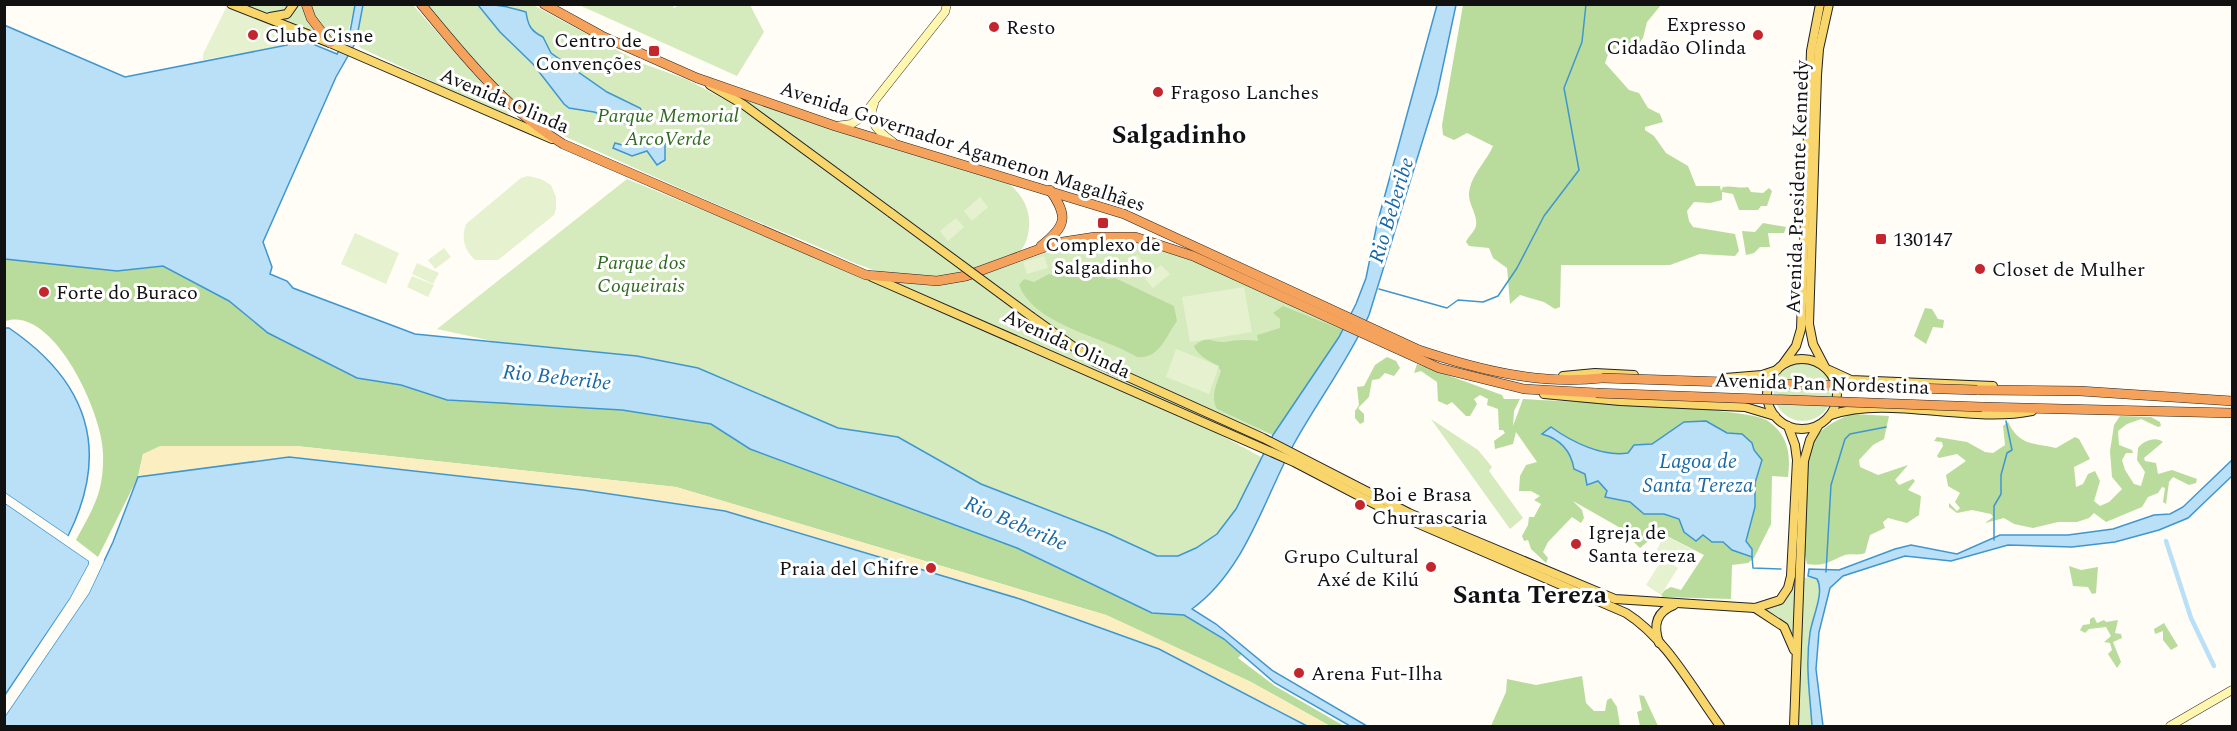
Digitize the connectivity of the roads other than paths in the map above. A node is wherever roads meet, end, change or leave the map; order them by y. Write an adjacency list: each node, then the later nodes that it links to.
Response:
1 (231, 4): 9 (main road, Avenida Olinda)
2 (294, 4): 9 (main road)
3 (306, 4): 10 (highway)
4 (421, 4): 17 (highway)
5 (544, 4): 11 (highway, Avenida Governador Agamenon Magalhães)
6 (947, 4): 12 (main road)
7 (1820, 4): 23 (main road, Avenida Presidente Kennedy)
8 (1829, 4): 24 (main road, Avenida Presidente Kennedy)
9 (257, 15): 10 (main road, Avenida Olinda)
10 (333, 44): 17 (main road, Avenida Olinda)
11 (697, 78): 14 (highway, Avenida Governador Agamenon Magalhães); 37 (main road, Avenida Olinda, bridge)
12 (881, 92): 15 (main road); 16 (main road)
13 (795, 105): 14 (highway)
14 (802, 115): 15 (highway, Avenida Governador Agamenon Magalhães)
15 (836, 126): 16 (highway, Avenida Governador Agamenon Magalhães)
16 (893, 142): 18 (highway, Avenida Governador Agamenon Magalhães)
17 (563, 144): 20 (highway, Avenida Olinda)
18 (1050, 190): 19 (highway); 21 (highway, Avenida Governador Agamenon Magalhães)
19 (1036, 249): 20 (highway, Avenida Governador Agamenon Magalhães); 21 (highway, Avenida Governador Agamenon Magalhães)
20 (866, 275): 37 (main road, Avenida Olinda)
21 (1346, 321): 22 (highway, Avenida Governador Agamenon Magalhães)
22 (1370, 332): 25 (highway, Avenida Governador Agamenon Magalhães); 26 (highway, Avenida Governador Agamenon Magalhães)
23 (1780, 367): 24 (main road); 25 (main road, Avenida Governador Agamenon Magalhães); 34 (main road)
24 (1827, 369): 28 (main road, Avenida Pan Nordestina); 33 (main road)
25 (1540, 379): 27 (highway, Avenida Governador Agamenon Magalhães, bridge)
26 (1524, 389): 29 (highway, Avenida Governador Agamenon Magalhães); 34 (main road, Avenida Governador Agamenon Magalhães)
27 (1977, 390): 28 (highway, Avenida Pan Nordestina)
28 (2023, 390): 30 (highway, Avenida Pan Nordestina)
29 (1596, 393): 31 (highway, Avenida Pan Nordestina, bridge)
30 (2232, 401)
31 (2047, 408): 32 (highway, Avenida Pan Nordestina); 33 (main road, Avenida Pan Nordestina)
32 (2232, 413)
33 (1831, 415): 36 (main road)
34 (1775, 416): 35 (main road)
35 (1788, 426): 36 (main road); 39 (main road)
36 (1818, 426): 39 (main road)
37 (1262, 442): 38 (main road, Avenida Olinda)
38 (1296, 459): 40 (main road, Avenida Olinda); 42 (main road, Avenida Olinda)
39 (1796, 570): 41 (main road); 43 (main road)
40 (1677, 604): 41 (main road, Avenida Olinda); 42 (main road)
41 (1755, 608): 43 (main road)
42 (1659, 643): 45 (main road, Avenida Olinda)
43 (1796, 668): 46 (main road)
44 (2232, 690): 47 (main road)
45 (1720, 726)
46 (1794, 726)
47 (2170, 726)

